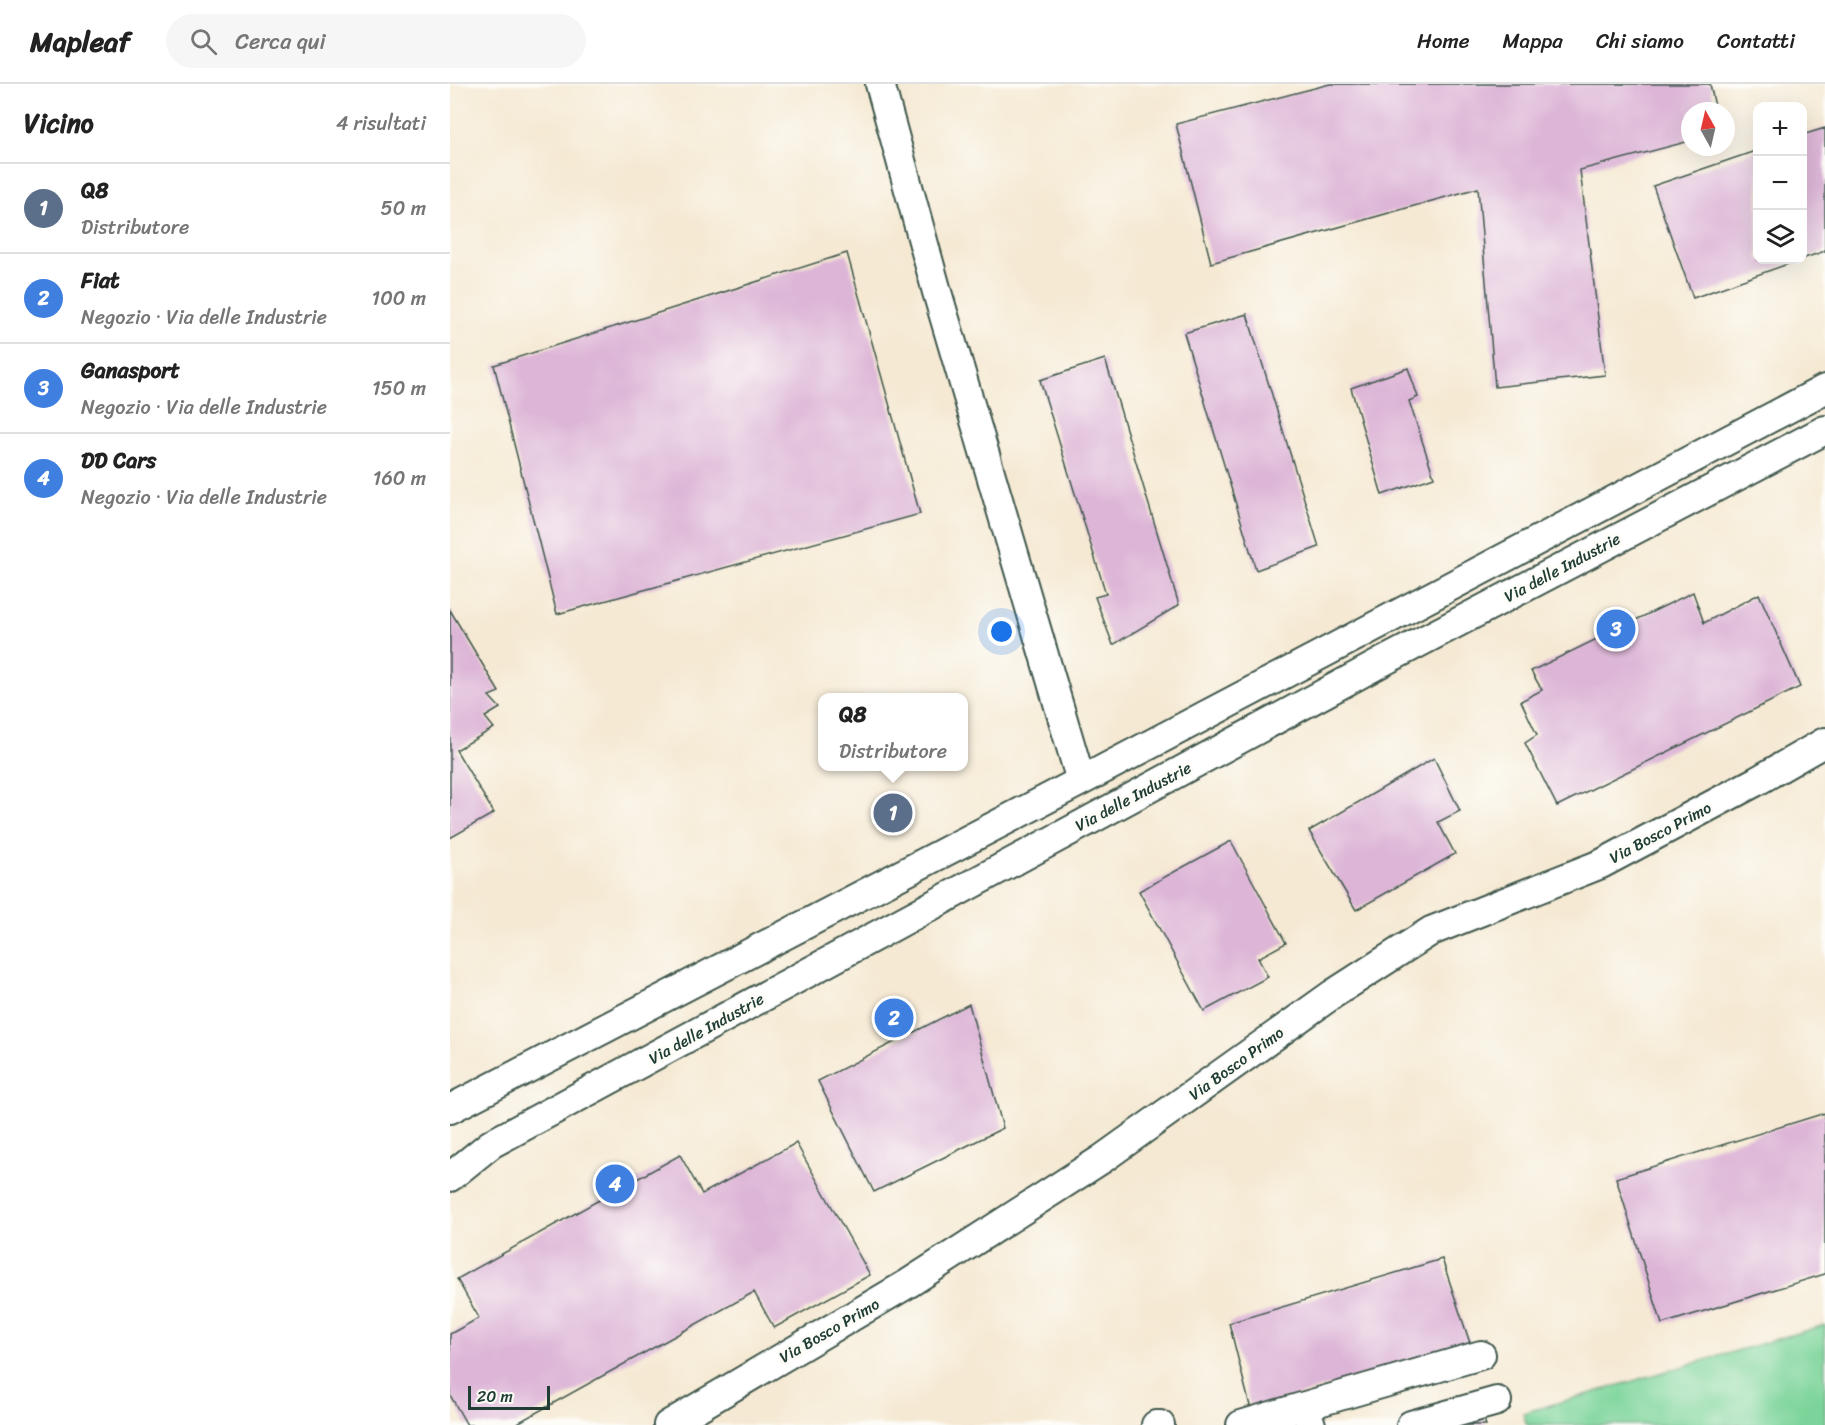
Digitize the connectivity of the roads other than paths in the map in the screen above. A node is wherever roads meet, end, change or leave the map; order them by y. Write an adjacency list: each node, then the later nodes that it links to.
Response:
1 (879, 84): 5 (street)
2 (1825, 389): 5 (street)
3 (1825, 429): 7 (street, Via delle Industrie)
4 (1825, 742): 11 (street, Via Bosco Primo)
5 (1081, 781): 6 (street)
6 (450, 1109)
7 (450, 1177)
8 (1481, 1355): 10 (street)
9 (1497, 1401): 13 (street)
10 (1308, 1415): 12 (street)
11 (668, 1425)
12 (1241, 1425)
13 (1411, 1425)

